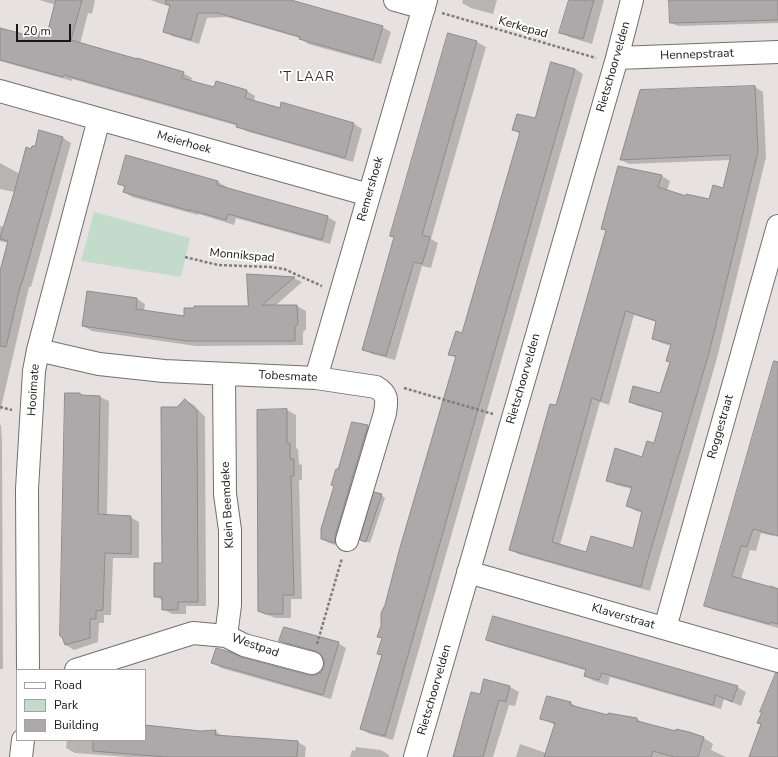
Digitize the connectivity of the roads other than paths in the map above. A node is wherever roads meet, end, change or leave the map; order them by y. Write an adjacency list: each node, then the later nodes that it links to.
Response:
1 (395, 0): 3 (street)
2 (632, 0): 5 (street, Rietschoorvelden)
3 (425, 4): 8 (street, Remershoek)
4 (778, 52): 5 (street, Hennepstraat)
5 (617, 58): 14 (street, Rietschoorvelden)
6 (0, 91): 7 (street, Meierhoek)
7 (99, 119): 8 (street, Meierhoek); 10 (street, Hooimate)
8 (369, 195): 12 (street, Remershoek)
9 (778, 226): 15 (street, Roggestraat)
10 (38, 350): 11 (street, Tobesmate); 19 (street, Hooimate)
11 (224, 374): 12 (street, Tobesmate); 16 (street, Klein Beemdeke)
12 (316, 378): 13 (street, Tobesmate)
13 (347, 540)
14 (468, 572): 15 (street, Klaverstraat); 23 (street, Rietschoorvelden)
15 (665, 628): 17 (street, Klaverstraat)
16 (226, 636): 18 (street, Westpad); 20 (street, Westpad)
17 (778, 661)
18 (312, 663)
19 (28, 669)
20 (79, 669)
21 (23, 741): 22 (street)
22 (21, 757)
23 (415, 757)

